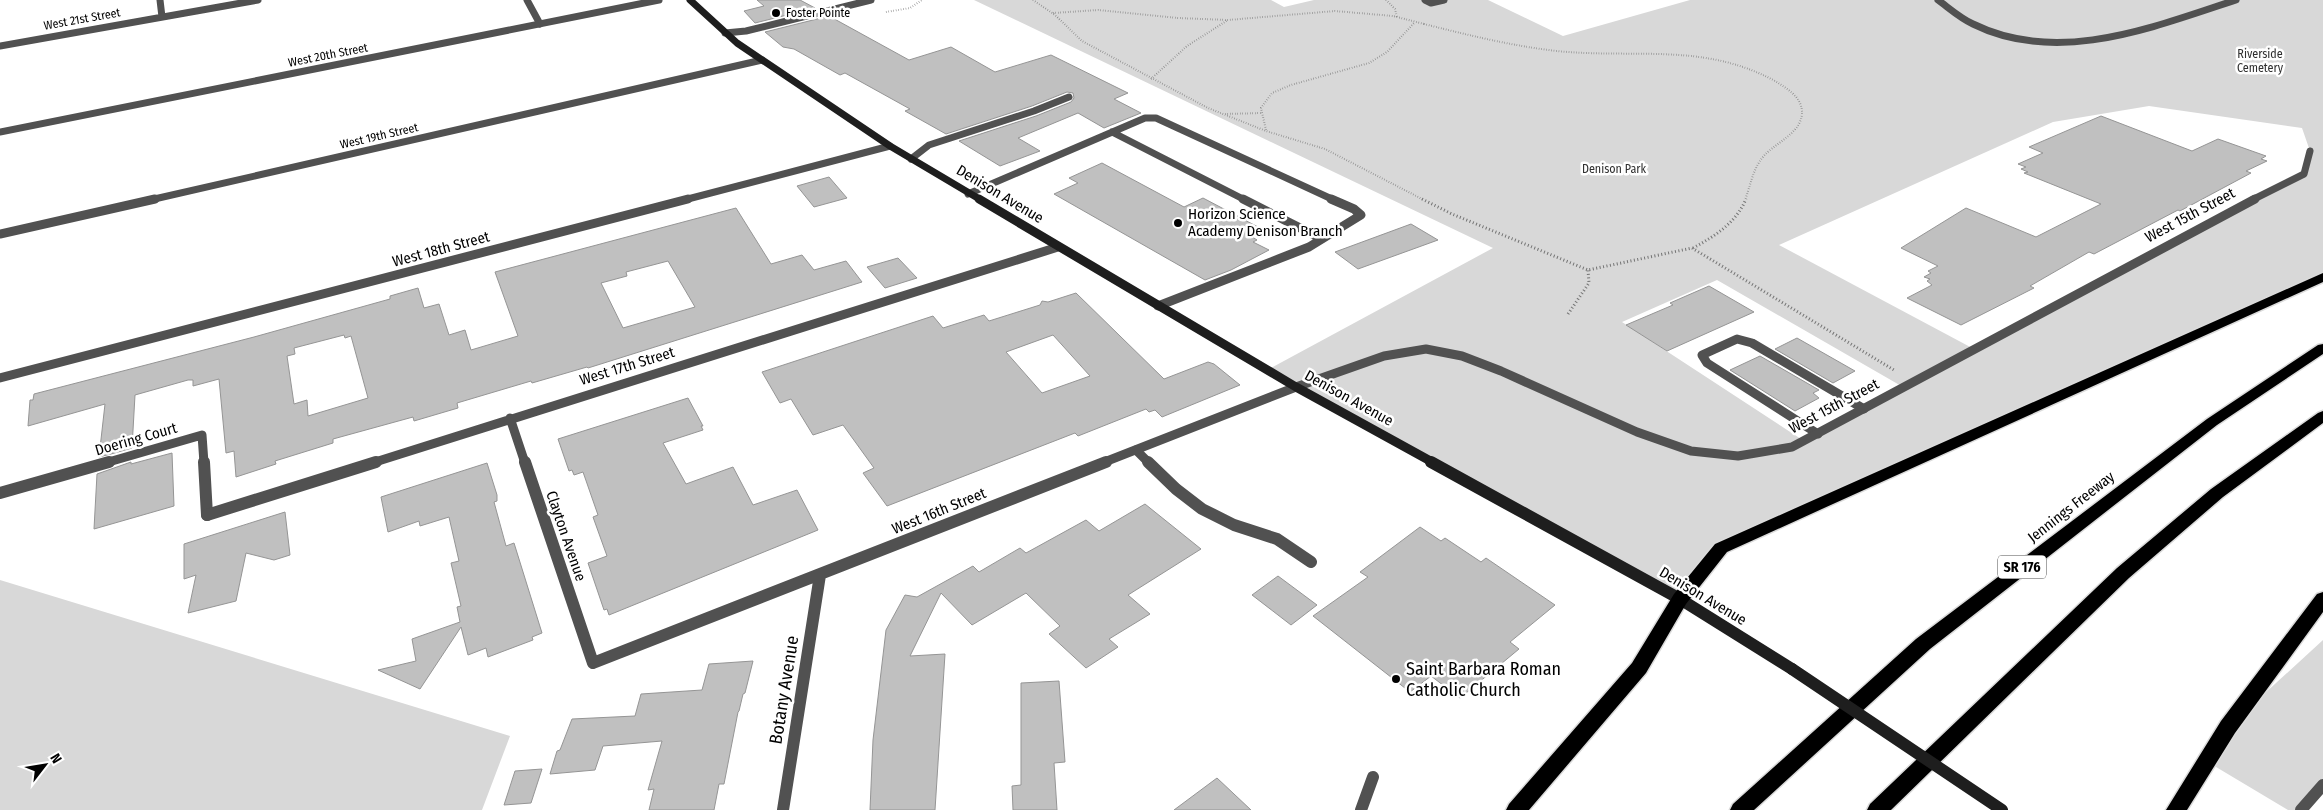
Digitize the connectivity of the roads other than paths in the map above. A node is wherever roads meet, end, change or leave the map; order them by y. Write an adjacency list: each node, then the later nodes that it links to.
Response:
1 (160, 0): 11 (street)
2 (258, 0): 11 (street, West 21st Street)
3 (527, 0): 12 (street)
4 (659, 0): 12 (street, West 20th Street)
5 (690, 0): 13 (main road, Denison Avenue)
6 (1425, 0): 7 (street)
7 (1444, 0)
8 (1938, 0): 9 (street)
9 (2236, 0)
10 (871, 1): 13 (street)
11 (162, 17): 14 (street, West 21st Street)
12 (540, 24): 17 (street, West 20th Street)
13 (725, 33): 15 (main road, Denison Avenue)
14 (0, 46)
15 (762, 60): 19 (main road, Denison Avenue); 23 (street, West 19th Street)
16 (1069, 97): 21 (street)
17 (0, 132)
18 (1112, 132): 22 (street); 24 (street); 24 (street)
19 (890, 146): 21 (main road, Denison Avenue); 29 (street, West 18th Street)
20 (2310, 151): 31 (street, West 15th Street)
21 (911, 159): 22 (main road, Denison Avenue)
22 (968, 194): 25 (main road, Denison Avenue)
23 (0, 234)
24 (1322, 239): 27 (street)
25 (1058, 247): 27 (main road, Denison Avenue); 33 (street, West 17th Street)
26 (2323, 277): 40 (highway)
27 (1158, 306): 30 (main road, Denison Avenue)
28 (2323, 348): 48 (highway, Jennings Freeway / SR 176)
29 (0, 378)
30 (1296, 387): 34 (street, West 15th Street); 35 (street, West 16th Street); 40 (main road, Denison Avenue)
31 (1864, 408): 34 (street, West 15th Street); 34 (street)
32 (2323, 416): 49 (highway)
33 (510, 418): 37 (street, West 17th Street); 42 (street, Clayton Avenue)
34 (1818, 434)
35 (1136, 450): 38 (street); 39 (street, West 16th Street)
36 (0, 493): 37 (street, Doering Court)
37 (207, 515)
38 (1311, 562)
39 (820, 575): 42 (street, West 16th Street); 45 (street, Botany Avenue)
40 (1680, 599): 47 (highway); 50 (main road, Denison Avenue, bridge)
41 (2323, 599): 51 (highway)
42 (593, 663)
43 (1373, 777): 46 (street)
44 (2323, 785): 52 (street)
45 (783, 810)
46 (1361, 810)
47 (1516, 810)
48 (1740, 810)
49 (1877, 810)
50 (2002, 810)
51 (2176, 810)
52 (2300, 810)

